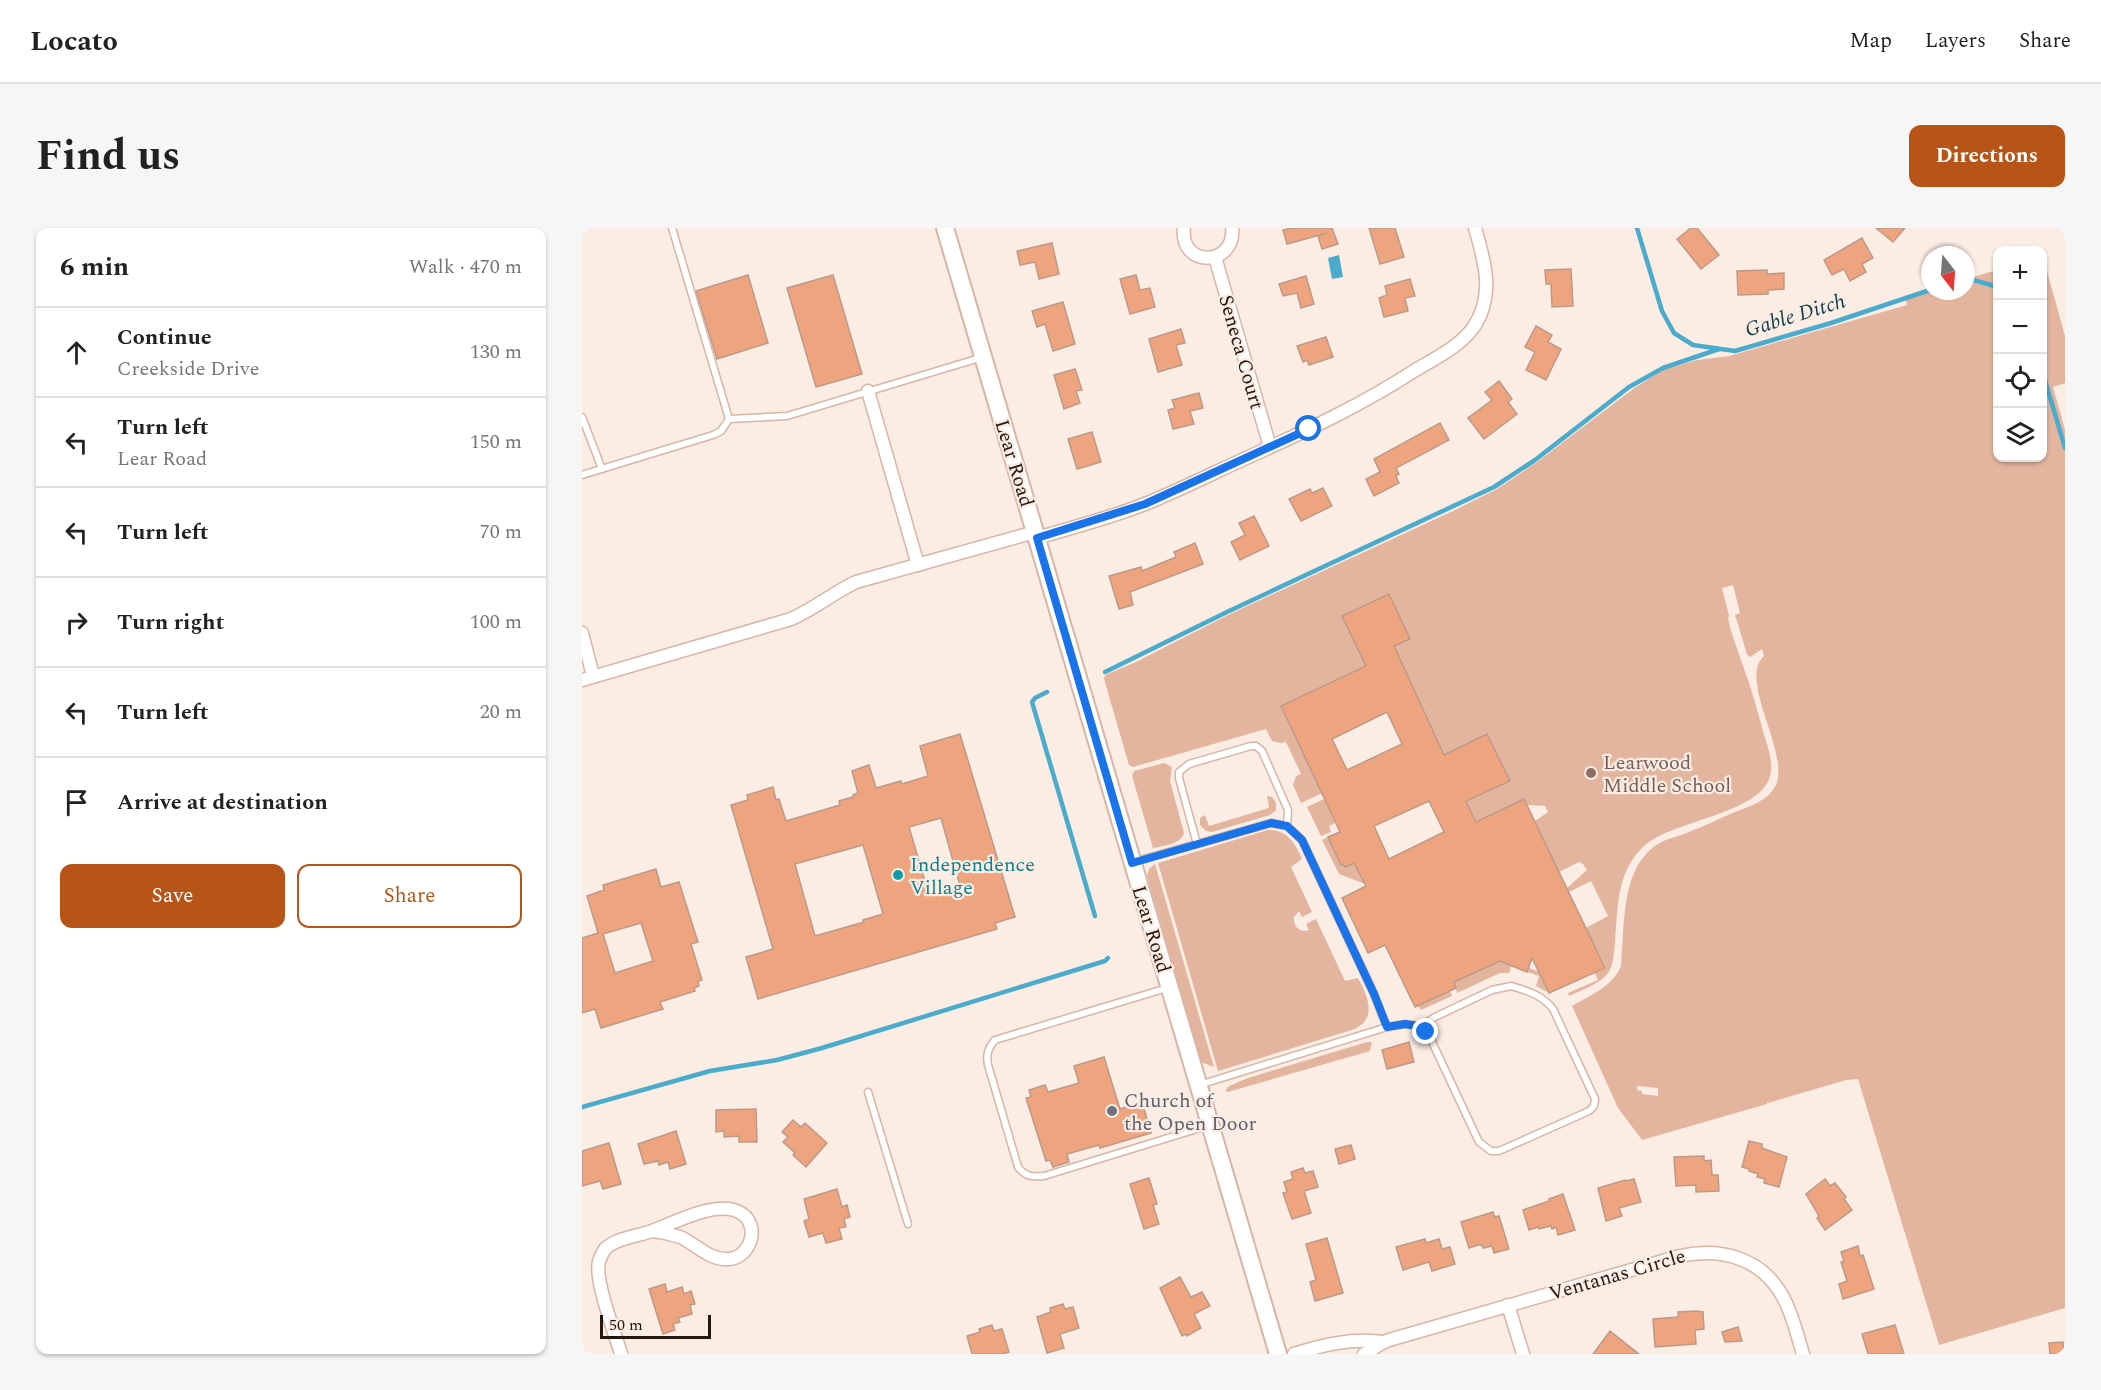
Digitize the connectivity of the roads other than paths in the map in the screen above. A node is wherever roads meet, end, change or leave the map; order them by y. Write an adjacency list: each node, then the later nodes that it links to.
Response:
1 (672, 228): 10 (lane)
2 (945, 228): 7 (street, Lear Road)
3 (1184, 228): 6 (street)
4 (1232, 228): 6 (street)
5 (1475, 228): 11 (street)
6 (1215, 257): 11 (street, Seneca Court)
7 (983, 357): 8 (lane); 14 (street, Lear Road)
8 (868, 391): 10 (lane); 15 (street)
9 (582, 417): 12 (lane)
10 (729, 419): 12 (lane)
11 (1270, 447): 14 (street)
12 (602, 469): 13 (lane)
13 (582, 475)
14 (1036, 535): 15 (street); 20 (street, Lear Road)
15 (918, 565): 17 (street)
16 (582, 633): 17 (street)
17 (587, 678)
18 (1287, 826): 19 (lane); 19 (lane); 22 (lane)
19 (1197, 844): 20 (lane)
20 (1132, 863): 21 (street, Lear Road)
21 (1170, 987): 24 (street, Lear Road); 26 (lane)
22 (1387, 1027): 23 (lane); 24 (lane)
23 (1425, 1027): 23 (lane)
24 (1198, 1086): 26 (street, Lear Road)
25 (868, 1092): 27 (lane)
26 (1210, 1125): 32 (street, Lear Road)
27 (908, 1224)
28 (653, 1231): 28 (street); 31 (street)
29 (1508, 1305): 30 (street, Ventanas Circle); 35 (street); 36 (street, Ventanas Circle)
30 (1381, 1342): 33 (street, Ventanas Circle); 34 (street, Ventanas Circle)
31 (621, 1354)
32 (1278, 1354)
33 (1294, 1354)
34 (1364, 1354)
35 (1523, 1354)
36 (1803, 1354)

